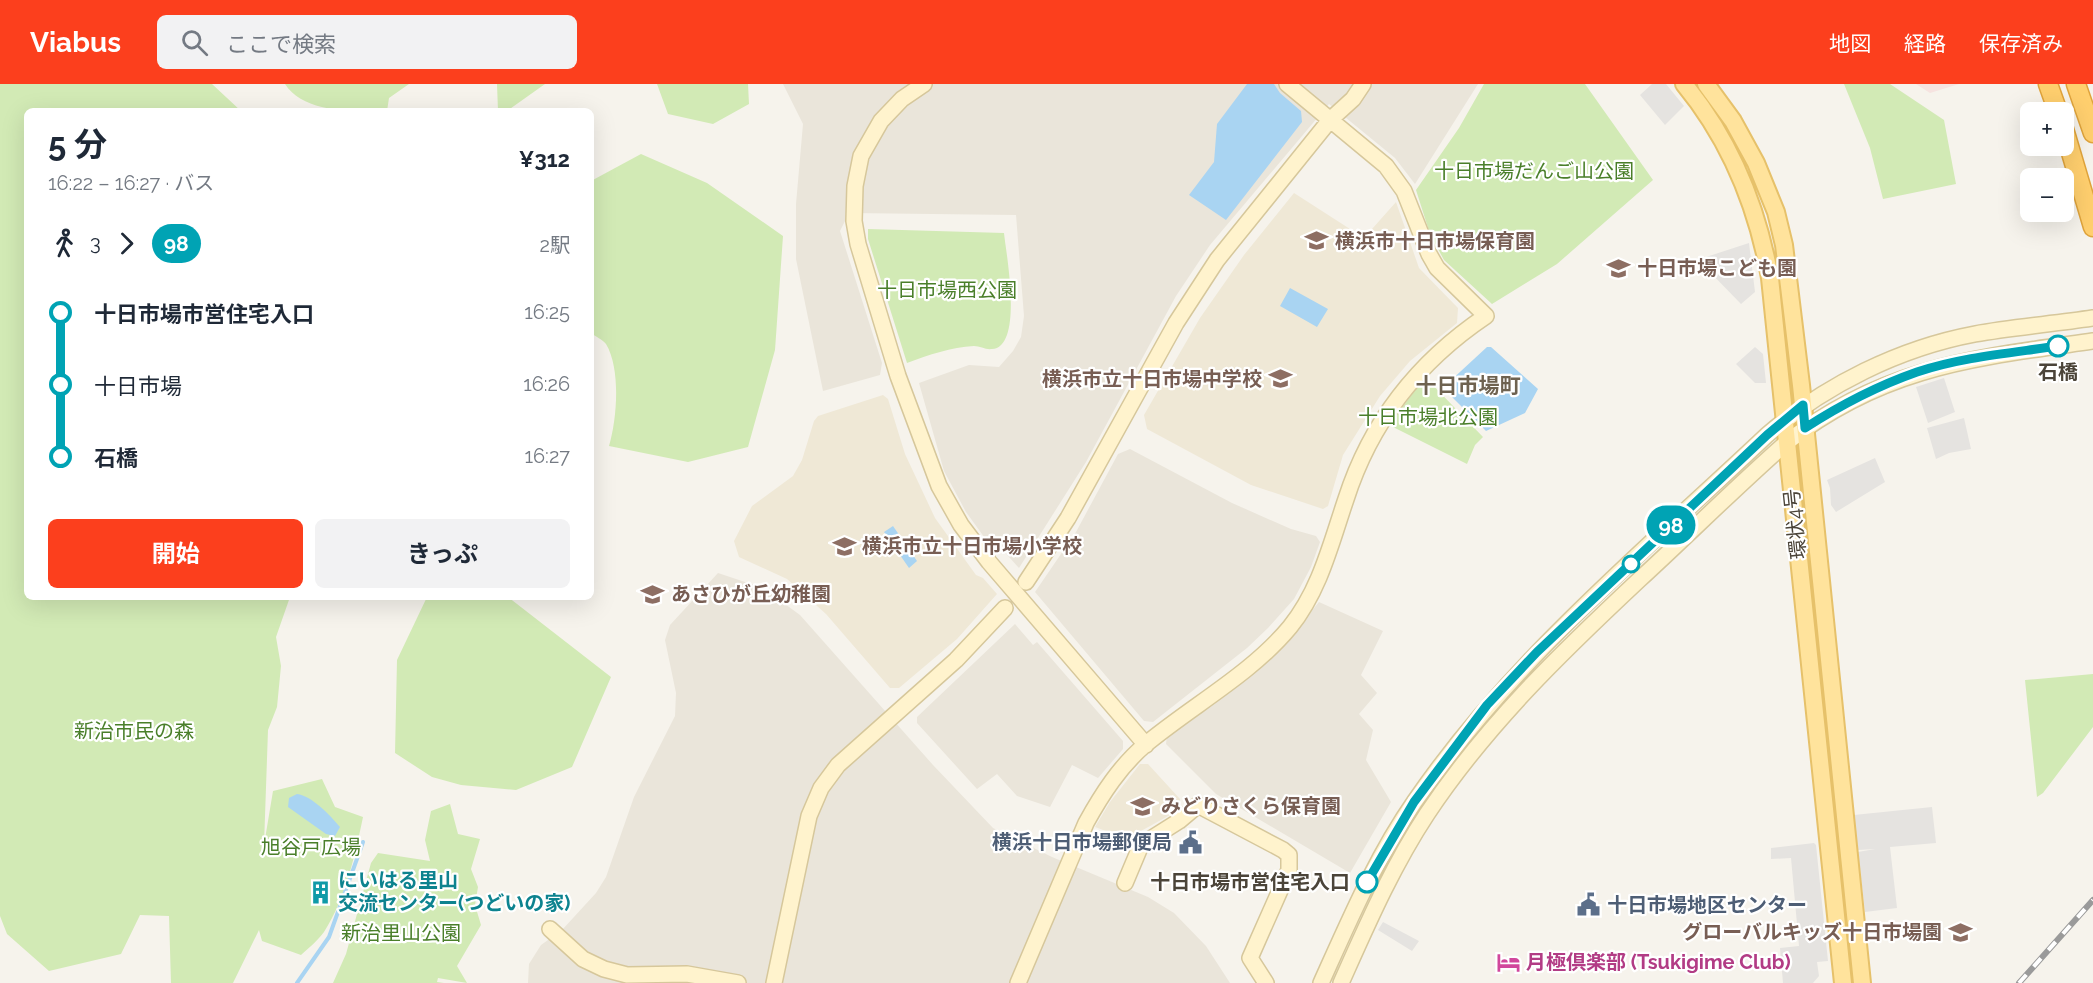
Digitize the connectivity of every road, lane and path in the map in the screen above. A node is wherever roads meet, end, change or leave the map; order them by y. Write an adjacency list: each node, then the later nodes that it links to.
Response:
1 (924, 84): 22 (street)
2 (1287, 84): 10 (street)
3 (1353, 84): 10 (street)
4 (1363, 84): 10 (street)
5 (1684, 84): 17 (main road, 環状4号)
6 (1706, 84): 16 (main road, 環状4号)
7 (2048, 84): 9 (highway)
8 (2076, 84): 11 (highway)
9 (2054, 102)
10 (1330, 120): 20 (street); 22 (street)
11 (2093, 133)
12 (2073, 156): 13 (highway)
13 (2093, 227)
14 (2093, 318): 16 (street)
15 (2093, 341): 18 (street)
16 (1803, 405): 17 (street); 18 (main road, 環状4号)
17 (1784, 420): 19 (main road, 環状4号); 29 (street)
18 (1805, 428): 19 (street); 32 (main road, 環状4号)
19 (1786, 443): 30 (street); 31 (main road, 環状4号)
20 (1026, 582)
21 (1005, 608): 26 (street)
22 (1146, 745): 27 (street)
23 (1125, 883): 28 (street)
24 (550, 929): 25 (street)
25 (738, 983)
26 (774, 983)
27 (1018, 983)
28 (1266, 983)
29 (1321, 983)
30 (1341, 983)
31 (1843, 983)
32 (1862, 983)

